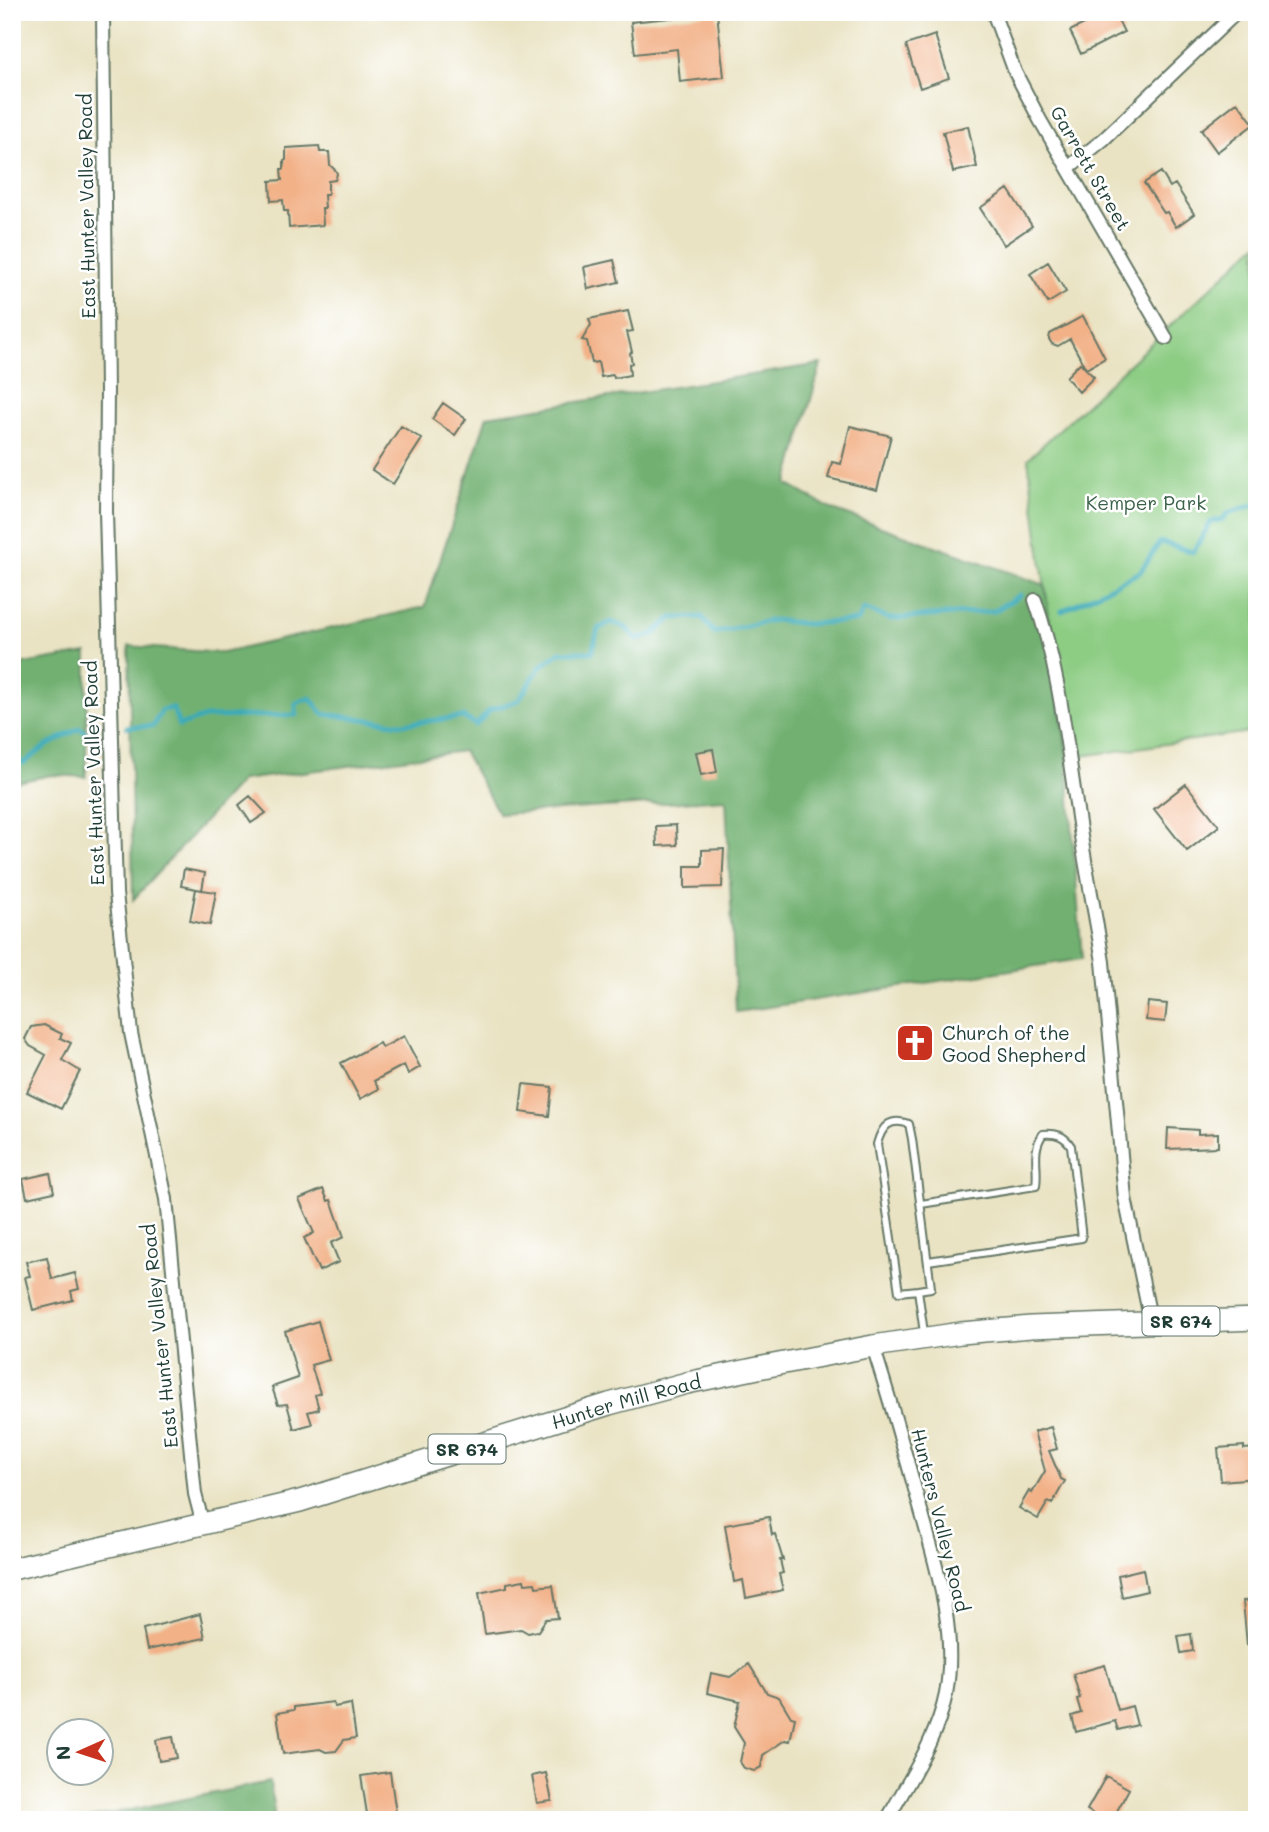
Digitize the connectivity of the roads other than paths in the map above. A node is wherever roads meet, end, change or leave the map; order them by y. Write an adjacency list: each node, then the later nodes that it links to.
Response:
1 (993, 12): 4 (street, Garrett Street)
2 (1237, 12): 4 (street)
3 (103, 13): 14 (street, East Hunter Valley Road)
4 (1068, 168): 5 (street, Garrett Street)
5 (1166, 338)
6 (1035, 600): 11 (street)
7 (921, 1203): 8 (lane); 8 (lane); 9 (lane)
8 (928, 1261): 9 (lane)
9 (918, 1290): 12 (lane)
10 (1257, 1320): 11 (main road, Hunter Mill Road / SR 674)
11 (1151, 1322): 12 (main road, Hunter Mill Road / SR 674)
12 (924, 1339): 13 (main road, Hunter Mill Road / SR 674)
13 (873, 1346): 14 (main road, Hunter Mill Road / SR 674); 16 (street, Hunters Valley Road)
14 (203, 1525): 15 (main road, Hunter Mill Road / SR 674)
15 (12, 1569)
16 (887, 1820)

